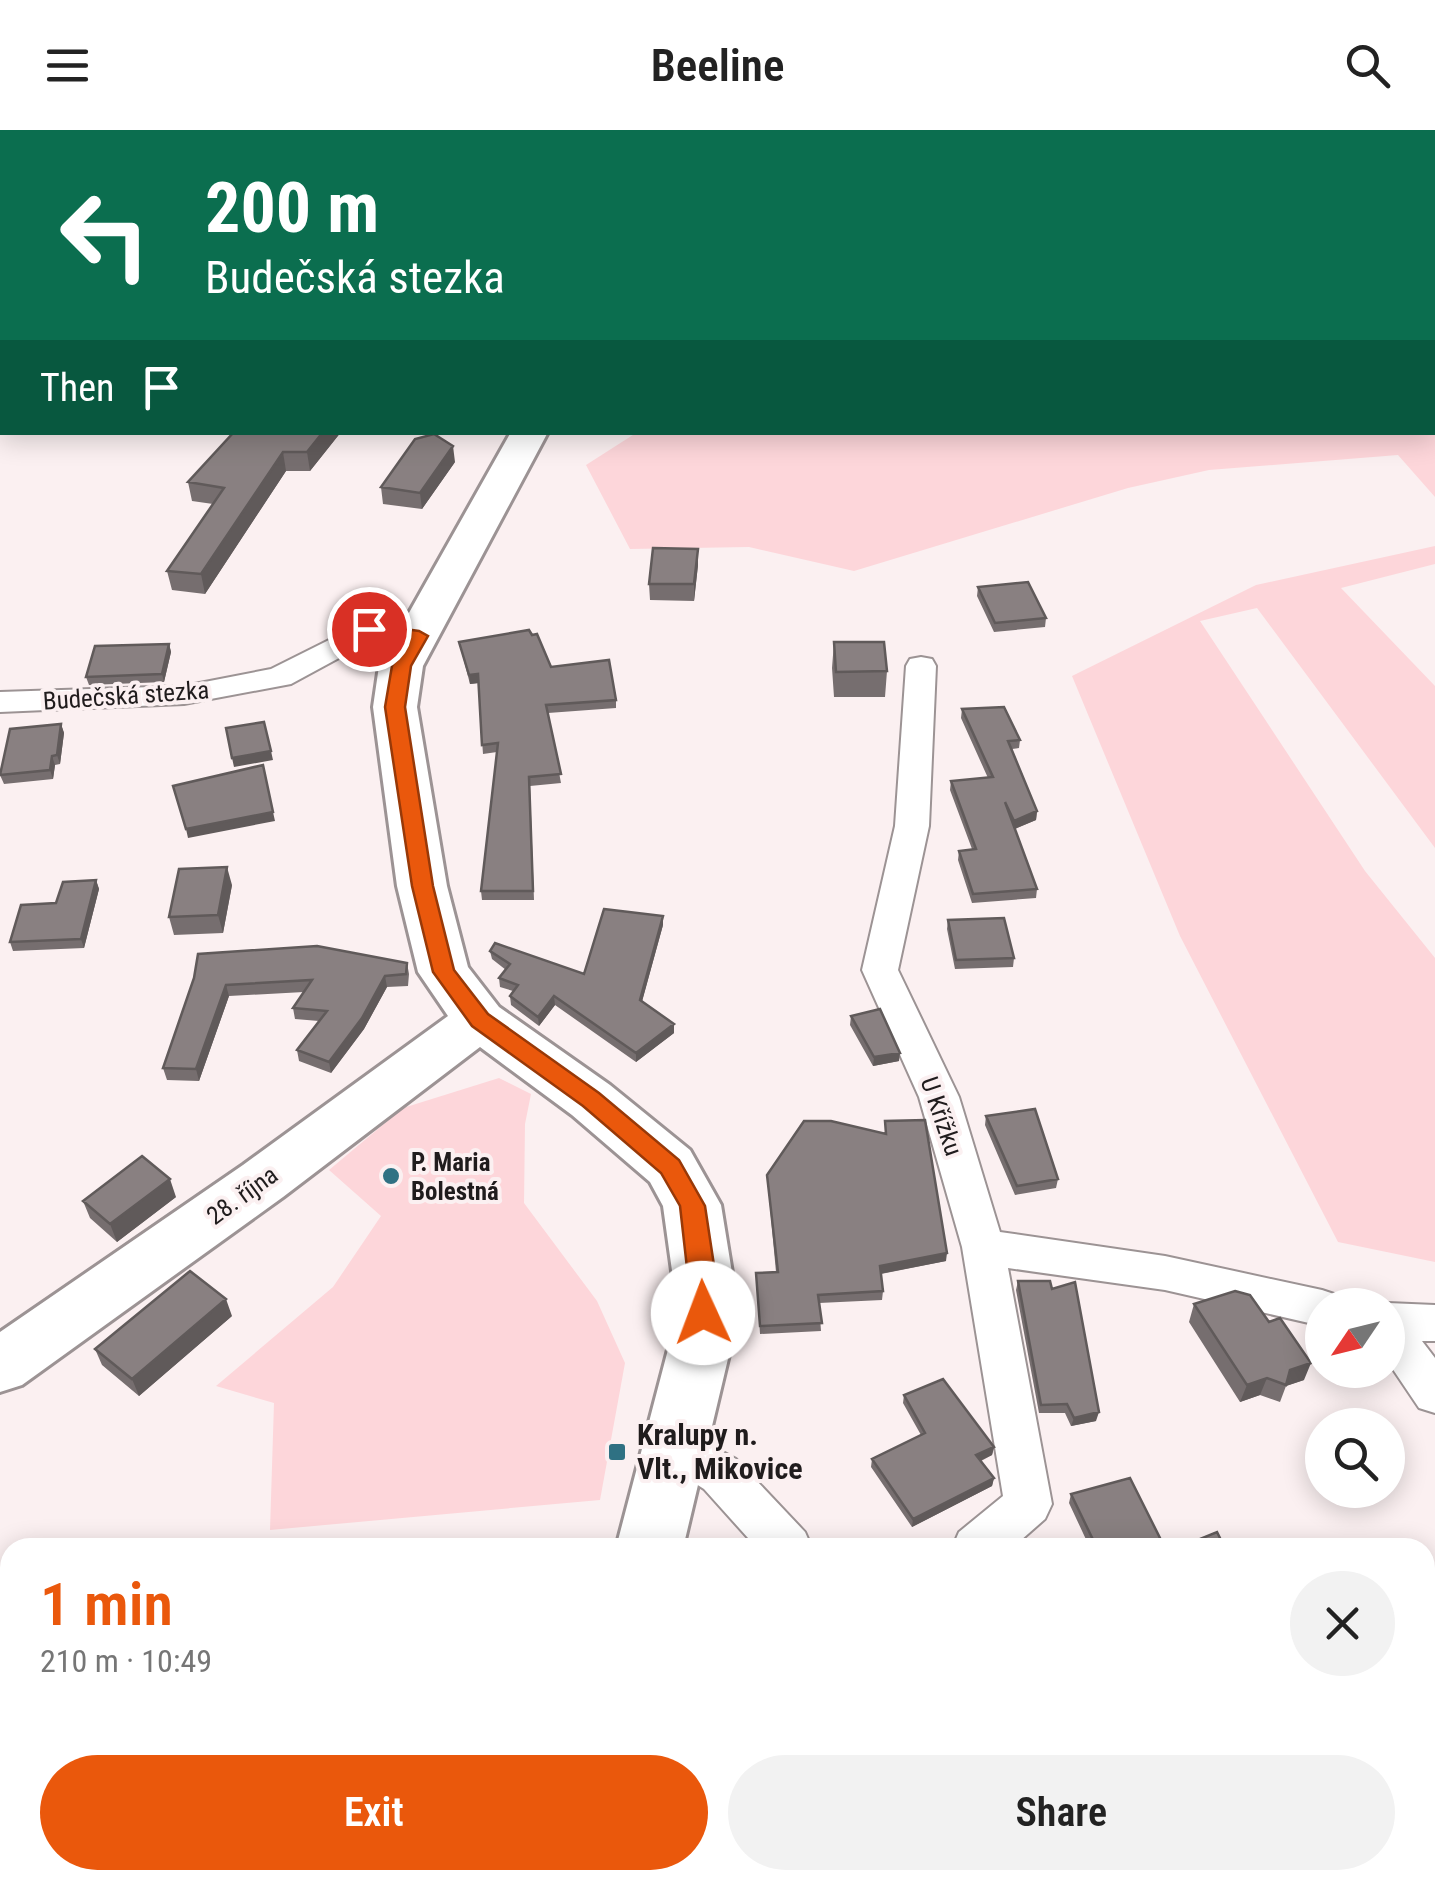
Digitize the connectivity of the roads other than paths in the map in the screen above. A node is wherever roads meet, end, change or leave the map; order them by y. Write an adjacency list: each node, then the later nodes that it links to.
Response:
1 (528, 435): 2 (main road)
2 (419, 636): 4 (street, Budečská stezka); 5 (main road)
3 (920, 666): 6 (street, U Křížku)
4 (0, 702)
5 (480, 1020): 11 (main road, 28. října); 13 (main road)
6 (984, 1247): 7 (street); 16 (street, U Křížku)
7 (1305, 1304)
8 (1435, 1323): 9 (street)
9 (1405, 1324)
10 (1405, 1349): 12 (street)
11 (0, 1366)
12 (1435, 1394)
13 (676, 1448): 14 (main road); 15 (street)
14 (653, 1538)
15 (779, 1538)
16 (988, 1538)

